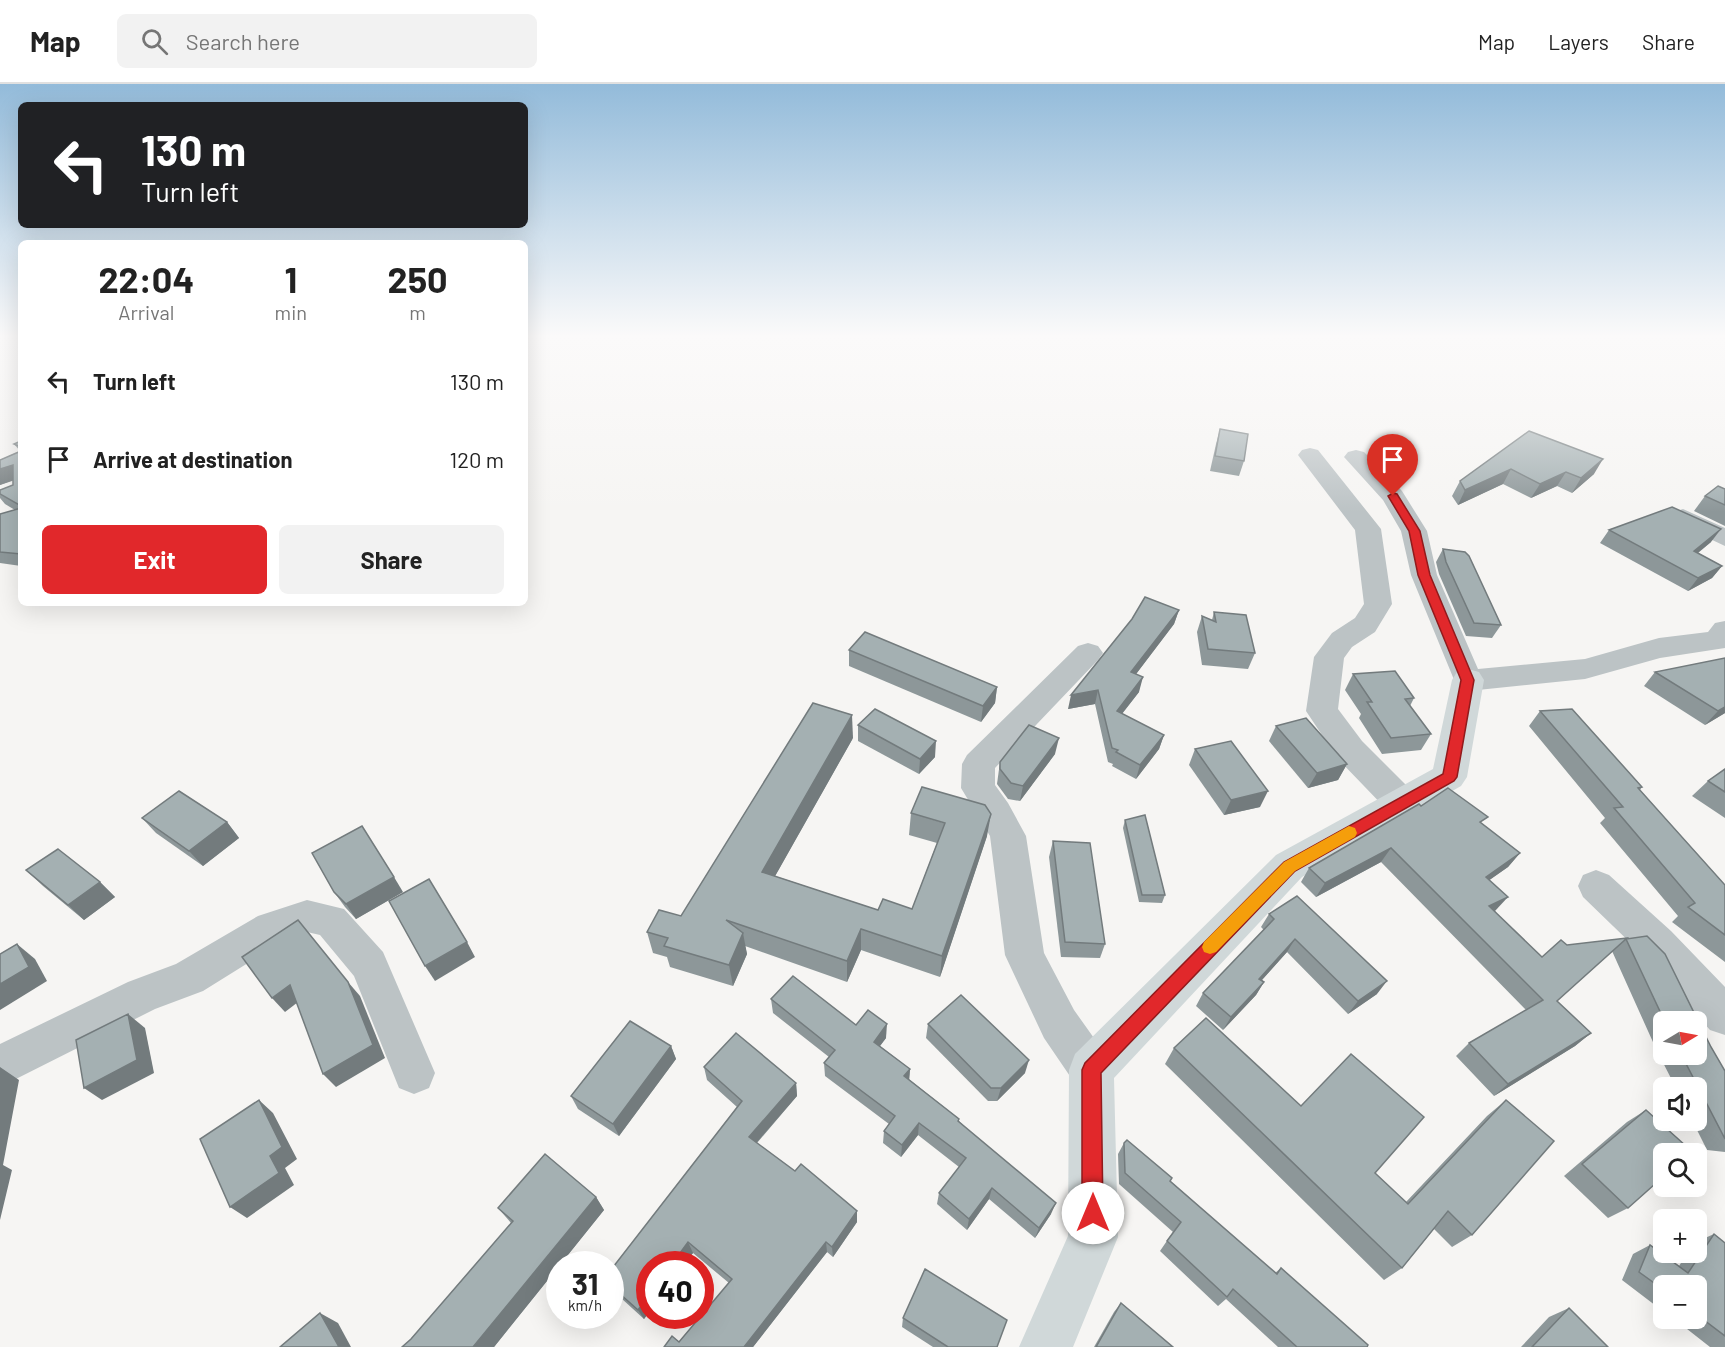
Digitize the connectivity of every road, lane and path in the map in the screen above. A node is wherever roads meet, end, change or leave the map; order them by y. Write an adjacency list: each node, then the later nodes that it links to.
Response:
1 (1310, 454): 8 (street)
2 (1356, 457): 7 (street)
3 (1683, 517): 4 (street)
4 (1725, 538)
5 (1725, 630): 7 (street)
6 (1088, 653): 12 (street)
7 (1468, 680): 8 (street)
8 (1402, 803): 12 (street)
9 (1596, 886): 10 (street)
10 (1725, 1016)
11 (0, 1066): 13 (street)
12 (1091, 1070): 14 (street)
13 (414, 1073)
14 (1046, 1347)

